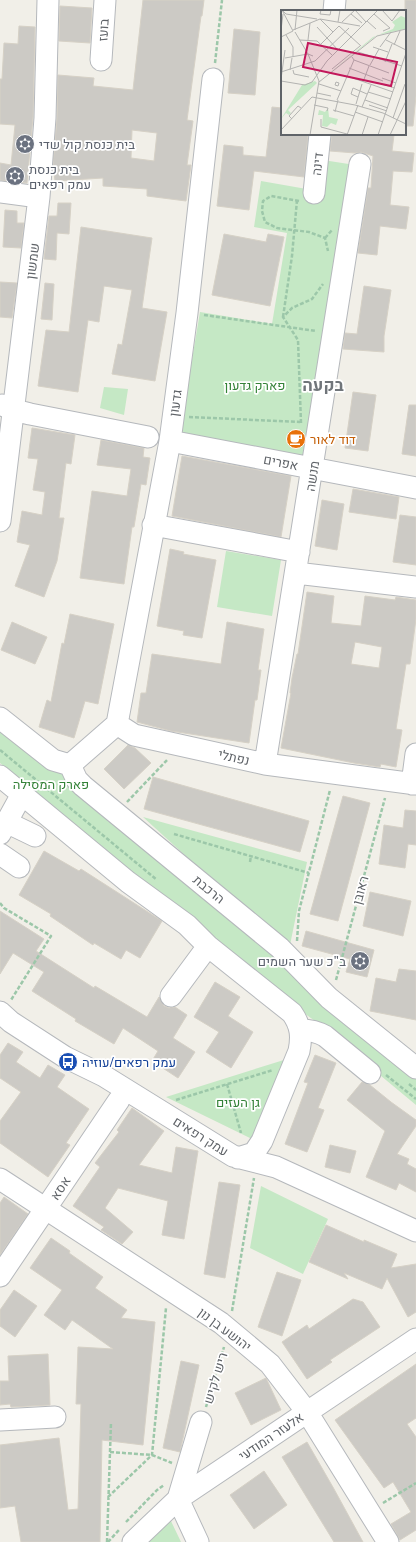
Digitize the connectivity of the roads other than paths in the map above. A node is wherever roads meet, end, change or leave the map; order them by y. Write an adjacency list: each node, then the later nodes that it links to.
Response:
1 (48, 0): 10 (street, שמשון)
2 (105, 0): 5 (street, בועז)
3 (335, 0): 4 (street)
4 (334, 10)
5 (100, 60)
6 (213, 80): 14 (street, גדעון)
7 (320, 135): 11 (street, דינה)
8 (360, 164): 15 (street, מנשה)
9 (0, 192): 10 (street)
10 (39, 197): 12 (street, שמשון)
11 (305, 197)
12 (7, 407): 13 (street); 17 (street, שמשון)
13 (148, 436)
14 (170, 441): 15 (street, אפרים); 18 (street, גדעון)
15 (313, 468): 16 (street, אפרים); 19 (street, מנשה)
16 (416, 488)
17 (0, 521)
18 (153, 525): 19 (street); 23 (street, גדעון)
19 (299, 552): 20 (street, מנשה)
20 (296, 573): 21 (street); 25 (street, מנשה)
21 (416, 587)
22 (0, 718): 26 (street)
23 (117, 724): 25 (street, נפתלי); 26 (street)
24 (416, 754): 28 (street)
25 (265, 764): 28 (street, נפתלי)
26 (70, 765): 38 (street, הרכבת)
27 (0, 776): 29 (street)
28 (414, 784)
29 (22, 794): 30 (street); 34 (street)
30 (3, 828): 31 (street)
31 (35, 836)
32 (0, 854): 33 (street)
33 (19, 867)
34 (208, 946): 35 (street); 37 (street)
35 (171, 996)
36 (1, 1015): 41 (street, עמק רפאים)
37 (301, 1030): 39 (street); 41 (street)
38 (416, 1068)
39 (370, 1073)
40 (119, 1100): 43 (street, אסא)
41 (247, 1160): 44 (street, עמק רפאים)
42 (0, 1179): 43 (street, יהושע בן נון)
43 (46, 1208): 45 (street, אסא); 47 (street, יהושע בן נון)
44 (416, 1231)
45 (0, 1276)
46 (416, 1339): 47 (street, אלעזר המודעי)
47 (307, 1412): 51 (street, אלעזר המודעי); 54 (street, יהושע בן נון)
48 (55, 1416): 49 (street)
49 (0, 1420)
50 (202, 1422): 51 (street)
51 (178, 1499): 52 (street, אלעזר המודעי); 53 (street)
52 (133, 1542)
53 (198, 1542)
54 (388, 1542)

